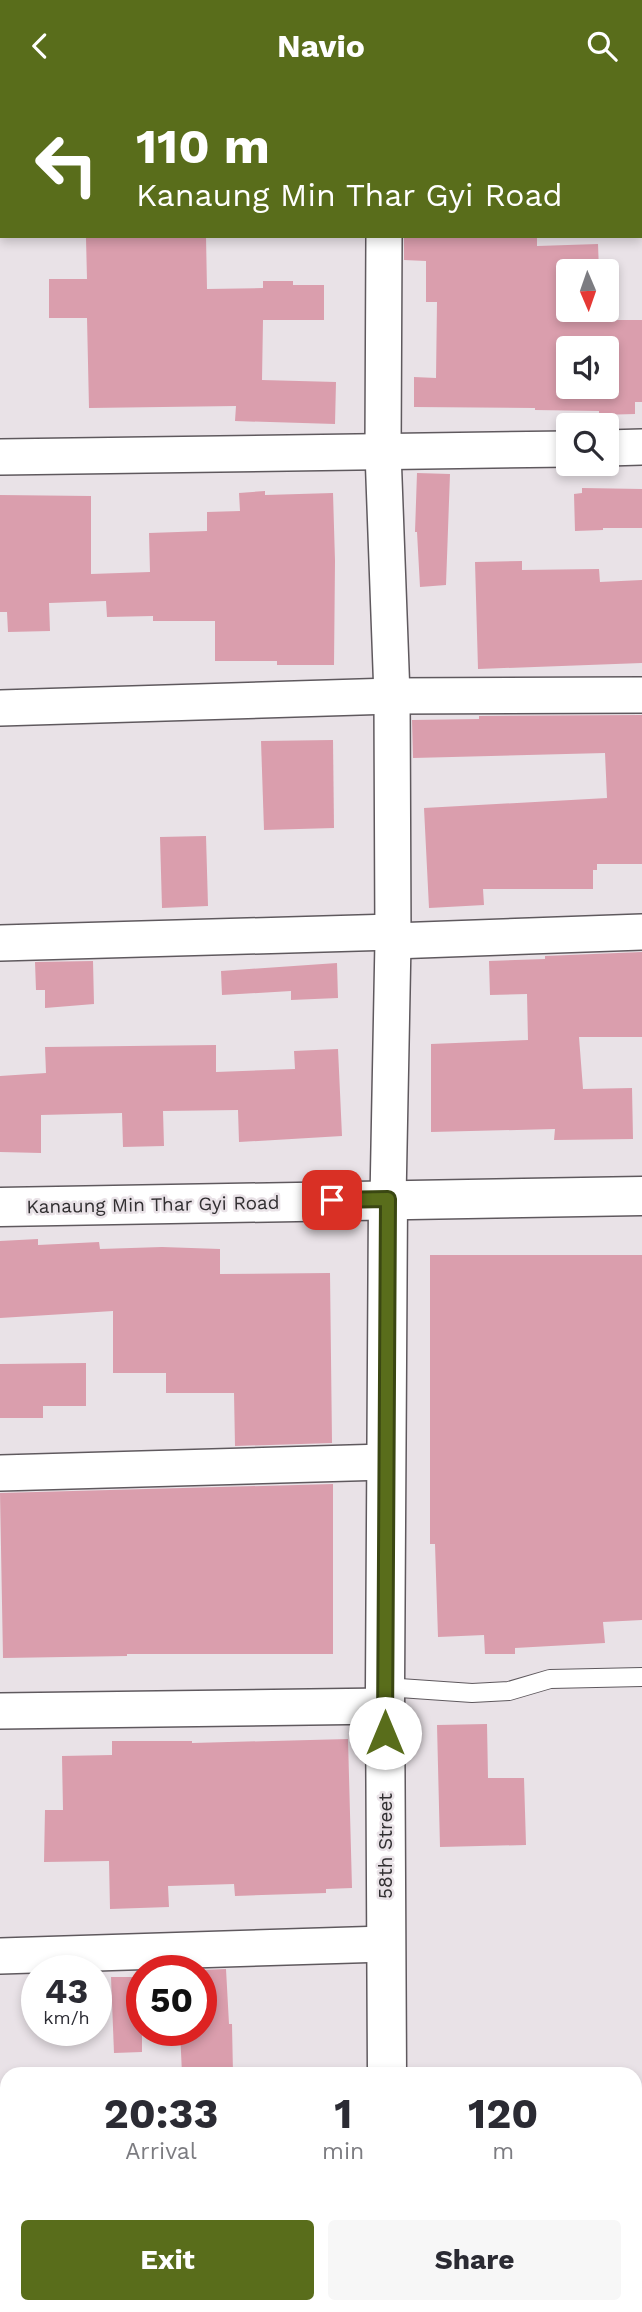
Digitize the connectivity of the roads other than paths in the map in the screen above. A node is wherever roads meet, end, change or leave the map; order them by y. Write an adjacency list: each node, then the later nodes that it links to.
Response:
1 (384, 238): 5 (street)
2 (642, 447): 3 (street)
3 (619, 448)
4 (556, 449): 5 (street)
5 (383, 452): 6 (street); 8 (street)
6 (0, 457)
7 (642, 695): 8 (street)
8 (392, 696): 9 (street); 11 (street)
9 (0, 708)
10 (642, 932): 11 (street)
11 (393, 937): 12 (street); 14 (street)
12 (0, 943)
13 (642, 1196): 14 (main road, Kanaung Min Thar Gyi Road)
14 (388, 1199): 15 (main road, Kanaung Min Thar Gyi Road); 16 (main road, 58th Street)
15 (0, 1207)
16 (385, 1462): 17 (street); 19 (main road, 58th Street)
17 (0, 1473)
18 (642, 1677): 19 (lane)
19 (385, 1697): 20 (street); 21 (main road, 58th Street)
20 (0, 1711)
21 (385, 1944): 22 (street); 23 (main road, 58th Street)
22 (0, 1956)
23 (387, 2067)

